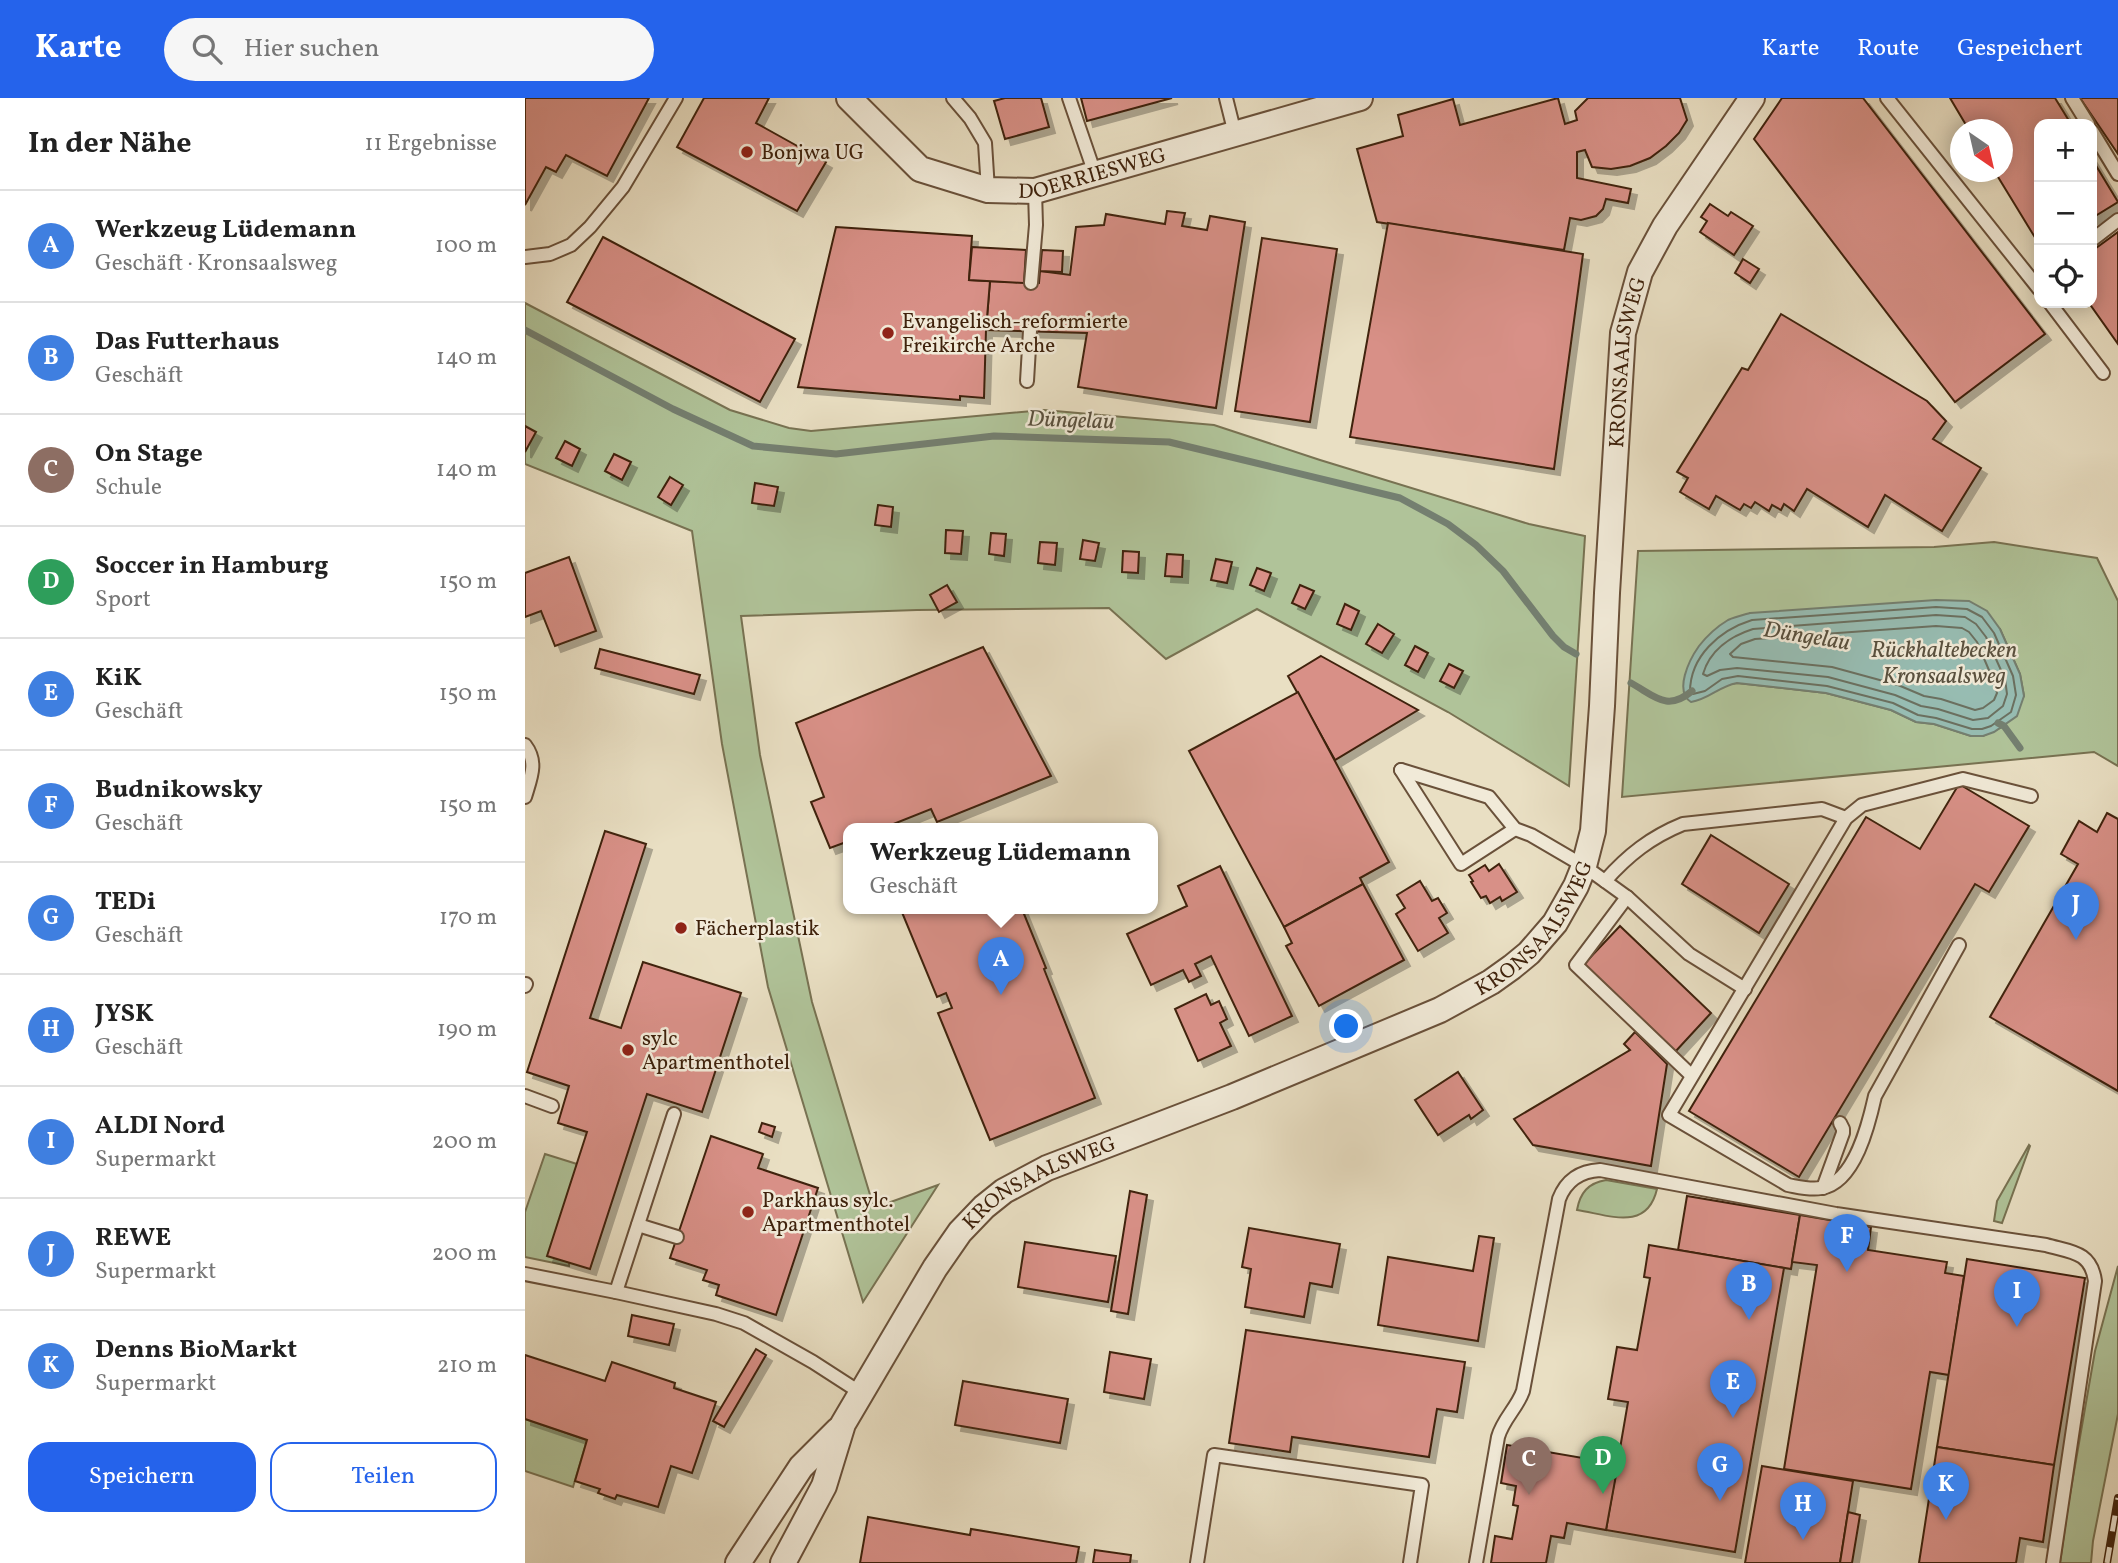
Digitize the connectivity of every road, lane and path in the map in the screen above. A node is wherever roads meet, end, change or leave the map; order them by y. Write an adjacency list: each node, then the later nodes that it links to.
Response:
1 (676, 98): 19 (lane)
2 (849, 98): 15 (street, DOERRIESWEG)
3 (953, 98): 15 (lane)
4 (1069, 98): 13 (lane)
5 (1226, 98): 11 (lane)
6 (1360, 98): 11 (street, DOERRIESWEG)
7 (1752, 98): 31 (street, KRONSAALSWEG)
8 (1887, 98): 20 (lane)
9 (2072, 98): 10 (lane)
10 (2085, 119)
11 (1235, 134): 13 (street, DOERRIESWEG)
12 (2097, 139): 14 (lane)
13 (1095, 174): 16 (street, DOERRIESWEG)
14 (2118, 174)
15 (988, 190): 16 (street, DOERRIESWEG)
16 (1035, 191): 21 (lane)
17 (2118, 220): 18 (lane)
18 (2097, 236)
19 (525, 257)
20 (2034, 279)
21 (1031, 283)
22 (2053, 308): 24 (lane)
23 (1030, 331): 25 (lane)
24 (2103, 373)
25 (1027, 381)
26 (525, 745): 28 (lane)
27 (2031, 796): 29 (lane)
28 (525, 797)
29 (1846, 818): 32 (lane); 35 (lane)
30 (1515, 830): 30 (lane); 31 (lane)
31 (1584, 866): 32 (lane); 46 (street, KRONSAALSWEG)
32 (1605, 881): 33 (lane)
33 (1627, 897): 35 (lane); 36 (lane)
34 (1959, 946): 41 (lane)
35 (1745, 989): 36 (lane)
36 (1691, 1075): 41 (lane)
37 (525, 1096): 38 (lane)
38 (552, 1105)
39 (674, 1114): 42 (lane)
40 (1840, 1123): 41 (lane)
41 (1823, 1188)
42 (638, 1225): 43 (lane); 45 (lane)
43 (677, 1237)
44 (525, 1274): 45 (lane)
45 (616, 1292): 46 (lane)
46 (861, 1393): 47 (street, KRONSAALSWEG)
47 (843, 1424): 48 (street, KRONSAALSWEG); 49 (street, KRONSAALSWEG)
48 (739, 1563)
49 (783, 1563)
50 (1197, 1563): 51 (lane)
51 (1411, 1563)
52 (1476, 1563): 53 (lane)
53 (2053, 1563)

